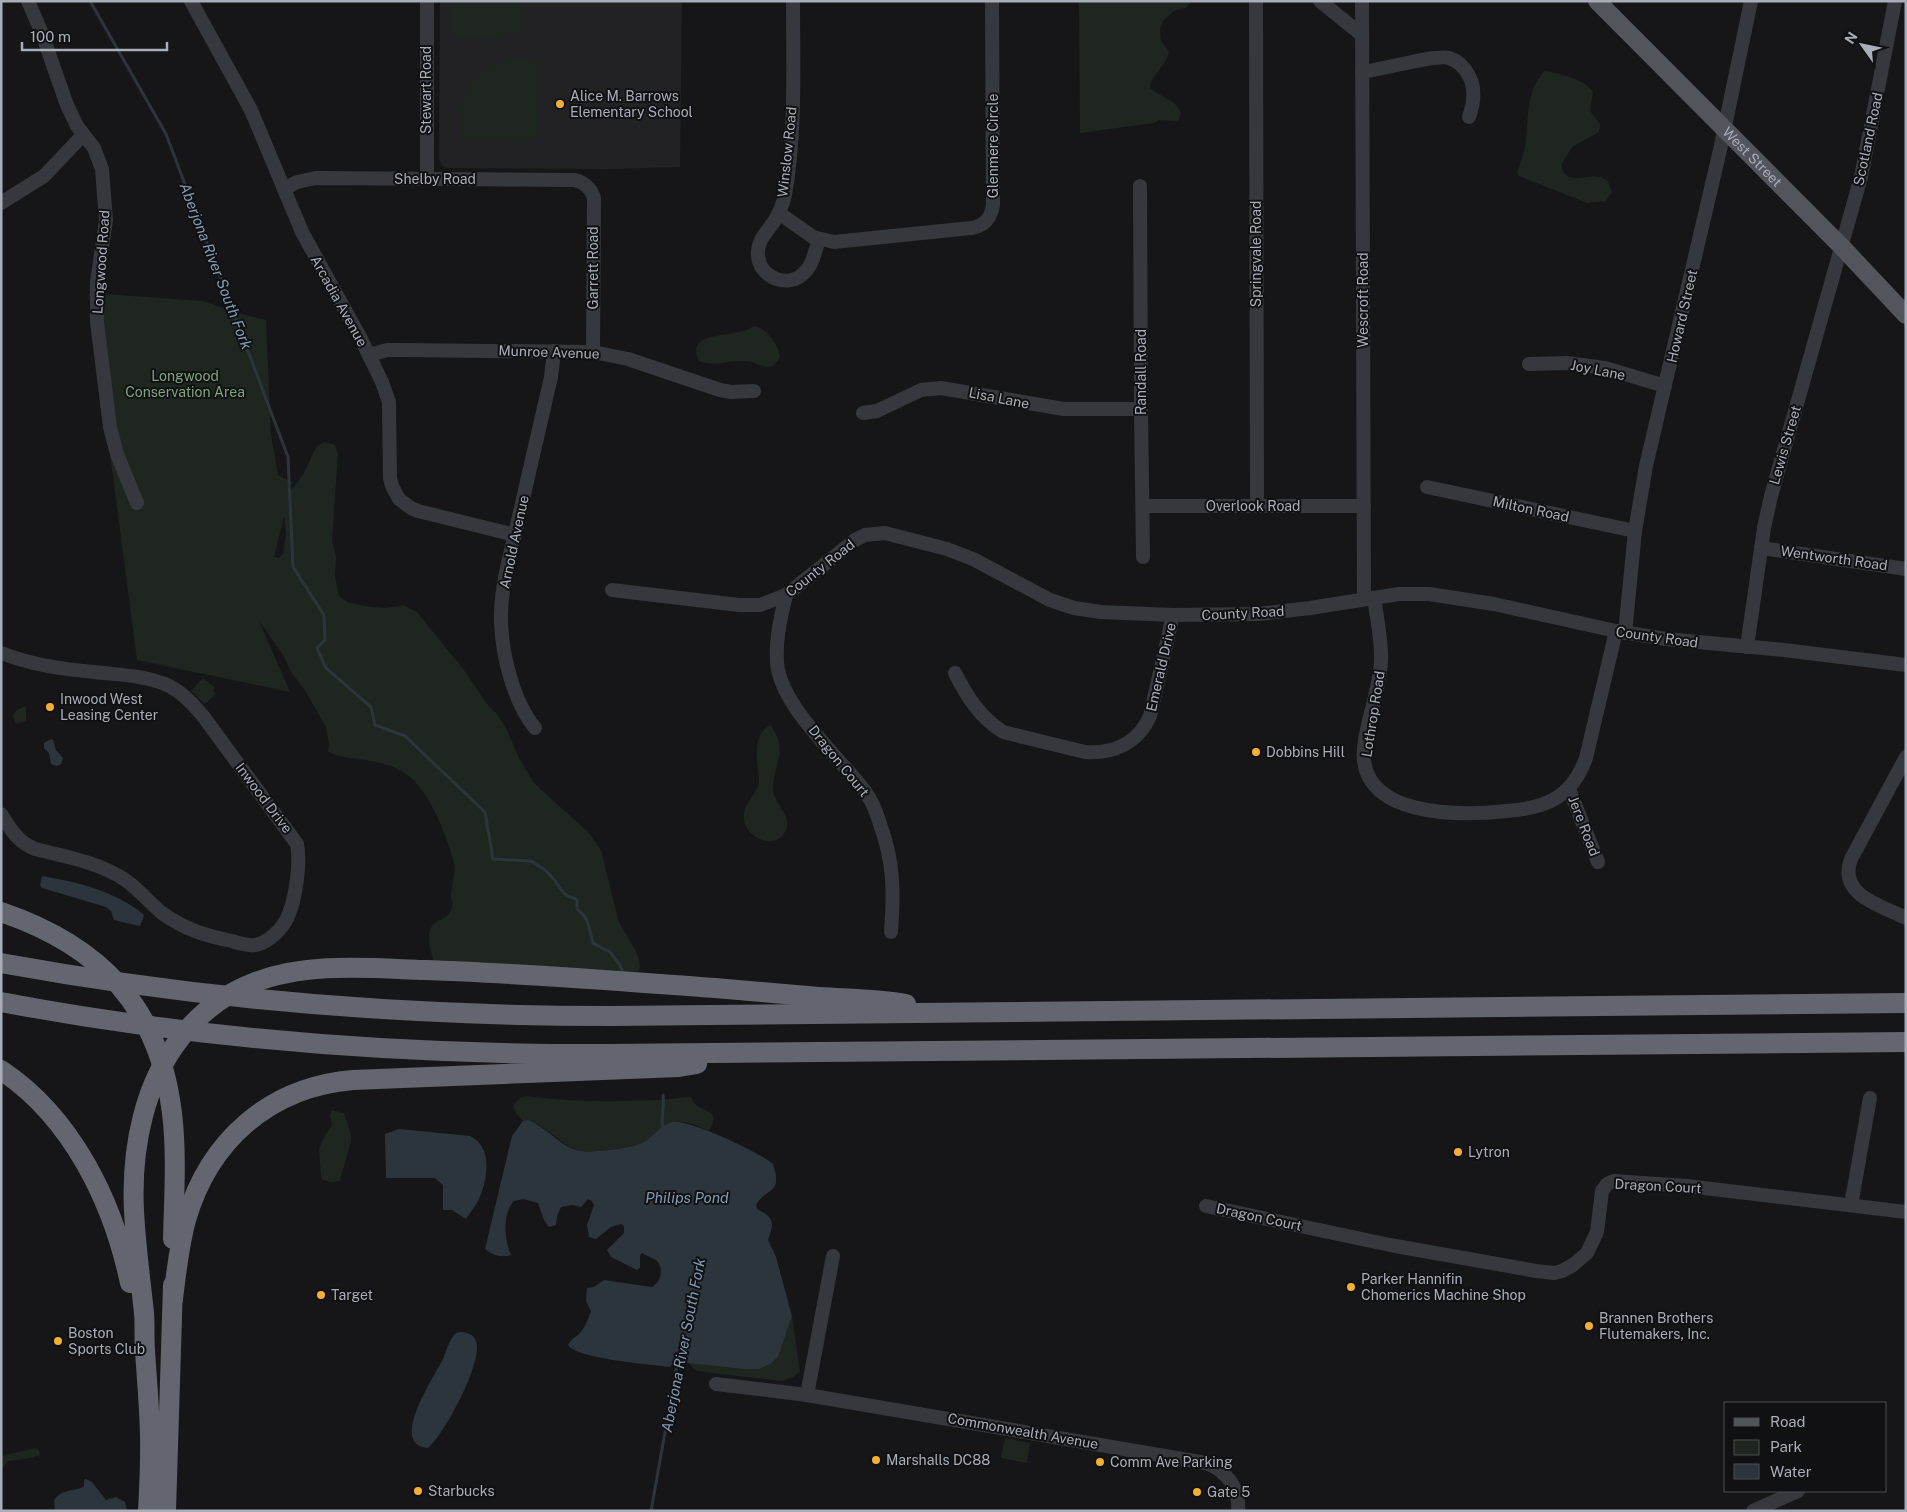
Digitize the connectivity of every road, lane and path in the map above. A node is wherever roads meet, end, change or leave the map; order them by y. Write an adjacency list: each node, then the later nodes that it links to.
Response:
1 (28, 1): 16 (street, Longwood Road)
2 (191, 1): 20 (street, Arcadia Avenue)
3 (427, 1): 17 (street, Stewart Road)
4 (793, 1): 22 (street, Winslow Road)
5 (992, 1): 23 (street, Glenmere Circle)
6 (1256, 1): 37 (street, Springvale Road)
7 (1320, 1): 12 (street)
8 (1362, 1): 12 (street, Wescroft Road)
9 (1597, 1): 15 (main road, West Street)
10 (1751, 1): 15 (street, Howard Street)
11 (1895, 1): 24 (street, Scotland Road)
12 (1362, 35): 13 (street, Wescroft Road)
13 (1362, 72): 14 (street); 38 (street, Wescroft Road)
14 (1469, 117)
15 (1725, 129): 24 (main road, West Street); 30 (street, Howard Street)
16 (83, 135): 21 (street); 35 (street, Longwood Road)
17 (426, 179): 18 (street, Shelby Road); 20 (street, Shelby Road)
18 (588, 186): 27 (street, Garrett Road)
19 (1140, 186): 32 (street, Randall Road)
20 (284, 189): 28 (street, Arcadia Avenue)
21 (1, 203)
22 (779, 213): 23 (street, Glenmere Circle); 23 (street, Winslow Road)
23 (819, 239)
24 (1841, 246): 25 (main road, West Street); 41 (street, Lewis Street)
25 (1906, 315)
26 (554, 351): 27 (street, Munroe Avenue); 28 (street, Munroe Avenue); 40 (street, Arnold Avenue)
27 (593, 352): 31 (street, Munroe Avenue)
28 (368, 355): 40 (street, Arcadia Avenue)
29 (1529, 364): 30 (street, Joy Lane)
30 (1665, 386): 39 (street, Howard Street)
31 (754, 391)
32 (1140, 409): 33 (street, Lisa Lane); 36 (street, Randall Road)
33 (863, 413)
34 (1427, 487): 39 (street, Milton Road)
35 (137, 503)
36 (1143, 506): 37 (street, Overlook Road); 42 (street, Randall Road)
37 (1257, 506): 38 (street, Overlook Road)
38 (1364, 506): 46 (street, Wescroft Road)
39 (1635, 532): 48 (street, Howard Street)
40 (515, 535): 53 (street, Arnold Avenue)
41 (1761, 548): 43 (street, Wentworth Road); 49 (street, Lewis Street)
42 (1143, 557)
43 (1906, 569)
44 (612, 590): 45 (street, County Road)
45 (786, 595): 47 (street, County Road); 60 (street, Dragon Court)
46 (1369, 599): 47 (street, County Road); 48 (street, County Road); 55 (street, Lothrop Road)
47 (1173, 615): 52 (street, Emerald Drive)
48 (1620, 632): 49 (street, County Road); 55 (street, Lothrop Road)
49 (1747, 647): 51 (street, County Road)
50 (1, 652): 56 (street, Inwood Drive)
51 (1906, 665)
52 (955, 673)
53 (535, 728)
54 (1906, 757): 59 (street)
55 (1569, 789): 57 (street, Jere Road)
56 (1, 814)
57 (1598, 862)
58 (1, 912): 73 (highway)
59 (1906, 918)
60 (891, 932)
61 (1, 963): 64 (highway)
62 (1, 1002): 66 (highway)
63 (1906, 1003): 64 (highway)
64 (962, 1013): 74 (highway)
65 (1906, 1042): 66 (highway)
66 (759, 1053): 73 (highway)
67 (1, 1070): 74 (highway)
68 (1870, 1098): 69 (street)
69 (1851, 1205): 70 (street, Dragon Court); 71 (street, Dragon Court)
70 (1206, 1206)
71 (1906, 1212)
72 (833, 1256): 76 (street)
73 (173, 1299): 79 (highway)
74 (145, 1350): 78 (highway)
75 (716, 1384): 76 (street, Commonwealth Avenue)
76 (807, 1395): 80 (street, Commonwealth Avenue)
77 (1796, 1492): 81 (street)
78 (148, 1511)
79 (166, 1511)
80 (1238, 1511)
81 (1753, 1511)

